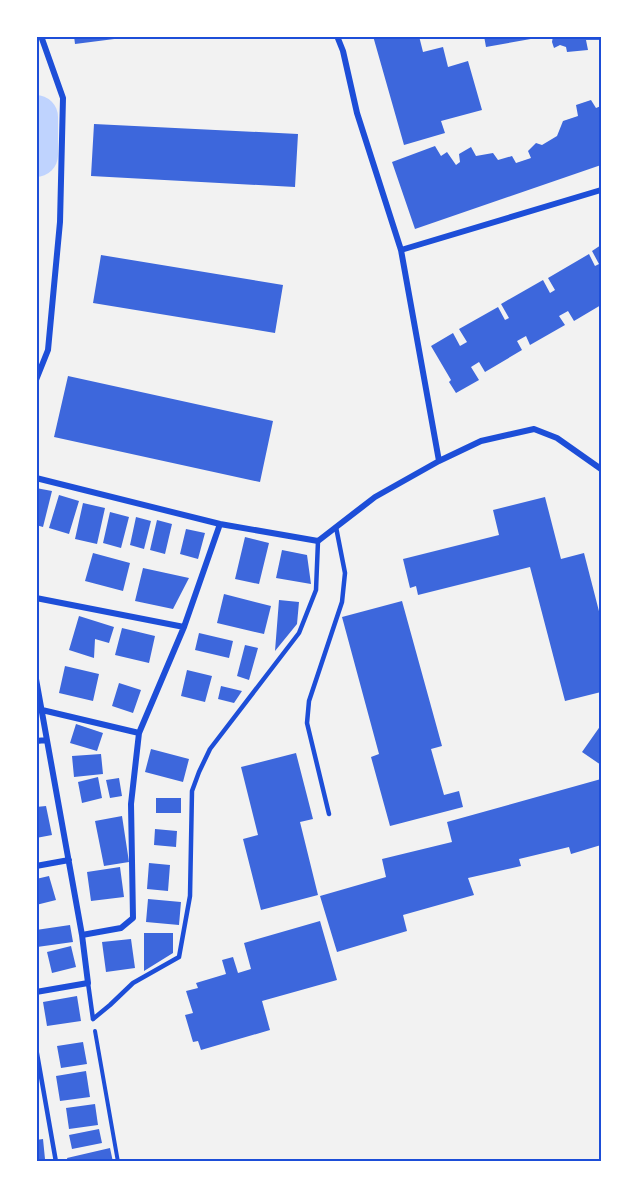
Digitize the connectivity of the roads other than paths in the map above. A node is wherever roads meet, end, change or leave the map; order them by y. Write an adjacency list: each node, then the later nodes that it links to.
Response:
1 (41, 36): 5 (street)
2 (337, 36): 4 (street)
3 (601, 190): 4 (street)
4 (401, 250): 6 (street)
5 (36, 380)
6 (439, 461): 7 (street); 10 (street)
7 (601, 469)
8 (36, 478): 9 (street)
9 (220, 524): 11 (street); 13 (street)
10 (336, 527): 11 (street); 19 (lane)
11 (318, 541): 23 (lane)
12 (36, 598): 13 (street)
13 (184, 627): 16 (street)
14 (36, 679): 15 (street)
15 (42, 710): 16 (street); 17 (street)
16 (139, 733): 22 (street)
17 (46, 740): 18 (street); 20 (street)
18 (36, 741)
19 (329, 814)
20 (69, 860): 21 (street); 22 (street)
21 (36, 866)
22 (82, 934): 23 (street)
23 (88, 983): 24 (street)
24 (36, 992)
25 (36, 1048): 26 (lane)
26 (56, 1162)

